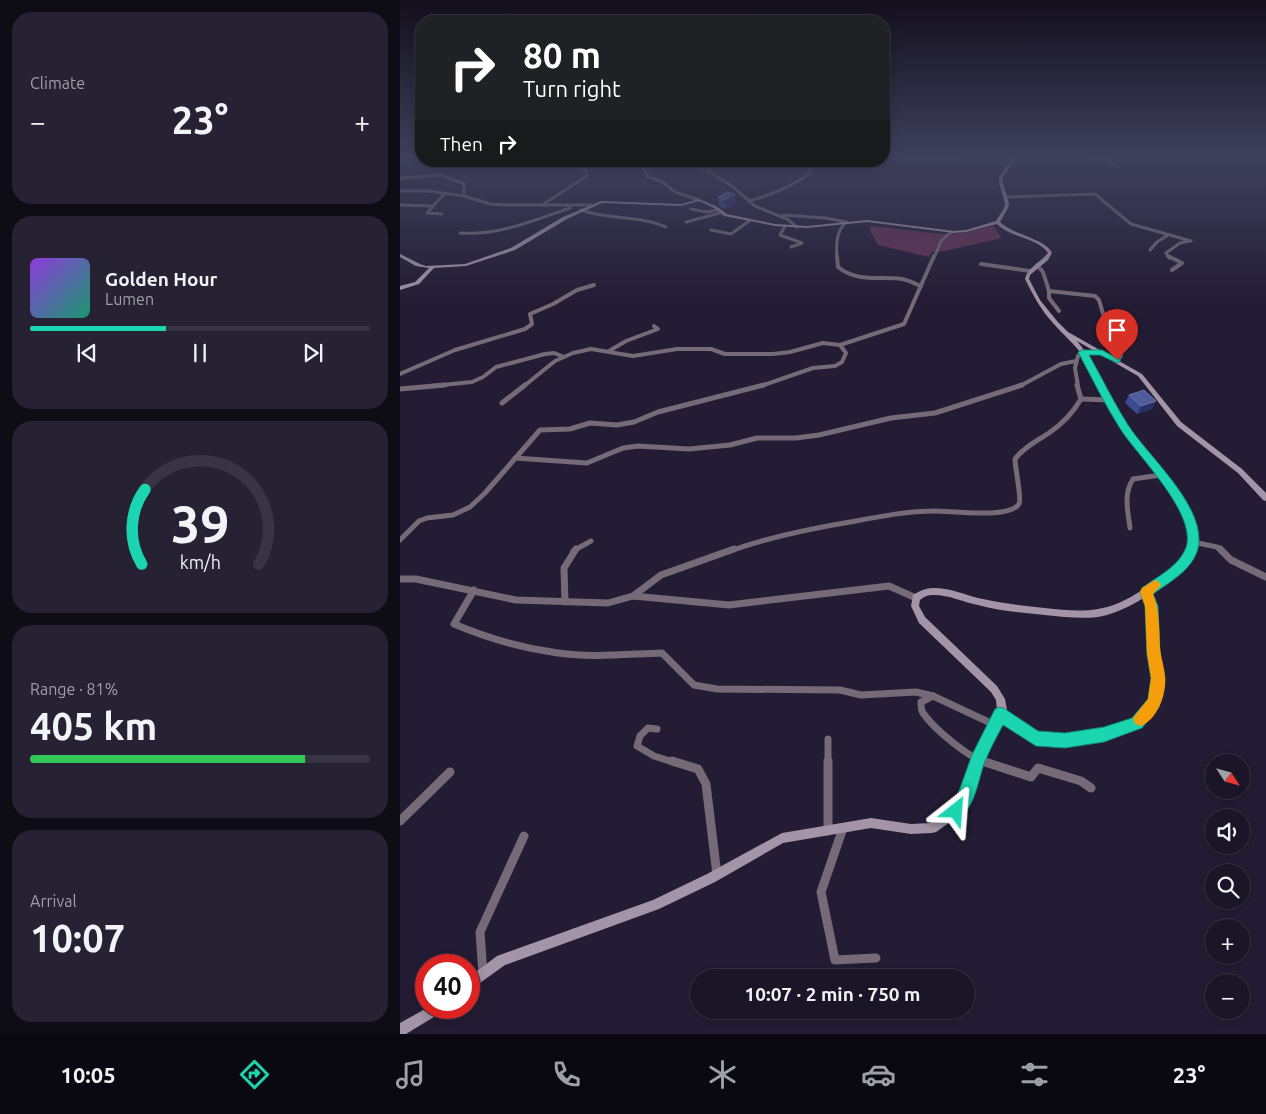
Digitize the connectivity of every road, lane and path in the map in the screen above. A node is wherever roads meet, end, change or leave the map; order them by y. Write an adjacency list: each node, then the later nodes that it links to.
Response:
1 (408, 205): 8 (street)
2 (554, 205): 9 (street)
3 (590, 205): 9 (street)
4 (709, 205): 11 (street)
5 (754, 205): 13 (street)
6 (1006, 205): 17 (street)
7 (1109, 205): 24 (street)
8 (432, 206): 12 (street)
9 (579, 208): 19 (street); 23 (street); 30 (street)
10 (691, 210): 11 (street)
11 (719, 211): 14 (street); 15 (street)
12 (442, 214)
13 (777, 215): 16 (street); 20 (street)
14 (749, 221): 18 (street); 21 (street)
15 (686, 222)
16 (846, 222): 20 (street); 22 (street); 34 (street)
17 (998, 222): 22 (street); 29 (street)
18 (785, 226): 20 (street); 25 (street)
19 (666, 227)
20 (797, 227)
21 (711, 230)
22 (951, 232): 34 (street)
23 (460, 233)
24 (1168, 235): 26 (street); 31 (street)
25 (791, 247)
26 (1150, 250)
27 (400, 255): 30 (street)
28 (981, 264): 32 (street)
29 (1037, 265): 32 (street); 36 (street)
30 (432, 268): 35 (street)
31 (1172, 270)
32 (1030, 271): 39 (street)
33 (594, 285): 47 (street)
34 (921, 286): 40 (street)
35 (400, 288)
36 (1049, 291): 37 (street); 45 (street)
37 (1059, 311)
38 (654, 326): 41 (street)
39 (1066, 333): 42 (street); 43 (street)
40 (840, 345): 41 (street); 52 (street)
41 (610, 351): 44 (street)
42 (1083, 352): 43 (street); 46 (street); 50 (street)
43 (1102, 353): 45 (street)
44 (564, 357): 48 (street); 51 (street)
45 (1117, 360): 54 (street)
46 (1076, 361): 49 (street); 52 (street)
47 (400, 374)
48 (400, 389)
49 (1082, 399): 50 (street); 63 (street)
50 (1109, 400): 53 (street)
51 (502, 403)
52 (515, 458): 56 (street)
53 (1161, 475): 55 (street); 58 (street)
54 (1266, 498)
55 (1130, 528)
56 (400, 540)
57 (591, 541): 65 (street)
58 (1193, 542): 59 (street); 62 (street)
59 (1266, 577)
60 (400, 579): 61 (street)
61 (474, 590): 65 (street); 66 (street)
62 (1146, 592): 64 (street); 67 (street)
63 (633, 596): 64 (street); 65 (street)
64 (916, 598): 67 (street)
65 (565, 602)
66 (933, 696): 68 (street); 71 (street)
67 (1000, 714): 68 (street)
68 (995, 725): 71 (street)
69 (657, 729): 78 (street)
70 (828, 739): 76 (street)
71 (978, 760): 73 (street); 75 (street)
72 (450, 772): 74 (street)
73 (1091, 788)
74 (400, 821)
75 (843, 828): 76 (street); 79 (street)
76 (828, 831): 78 (street)
77 (524, 836): 80 (street)
78 (717, 875): 80 (street)
79 (876, 958)
80 (483, 974): 81 (street)
81 (480, 976)
82 (419, 1019): 83 (street)
83 (400, 1030)

